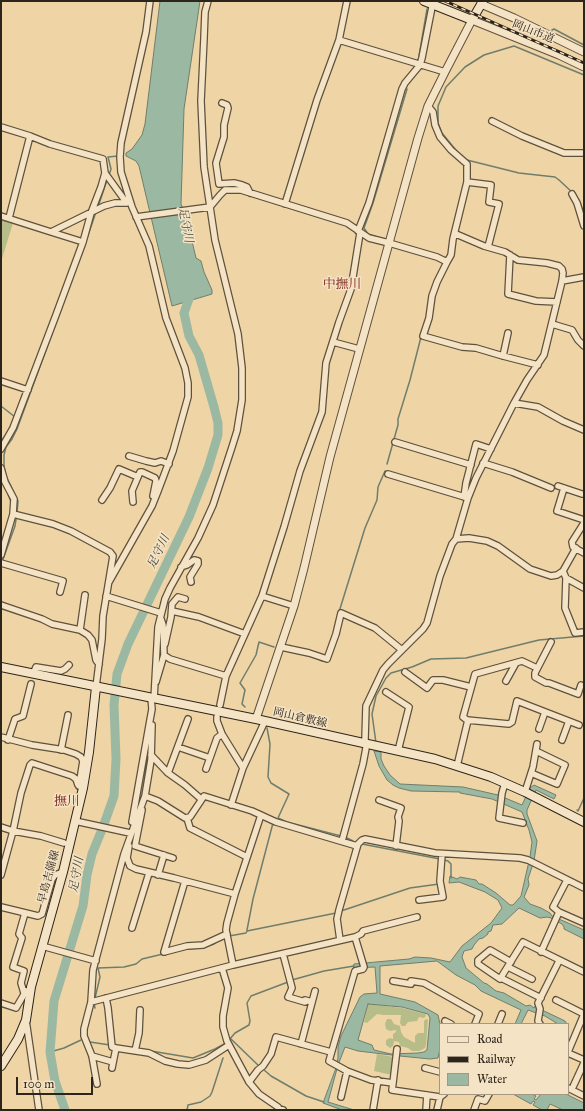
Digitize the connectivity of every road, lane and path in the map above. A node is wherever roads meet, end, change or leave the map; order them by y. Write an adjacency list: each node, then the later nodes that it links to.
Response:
1 (150, 1): 25 (street)
2 (208, 1): 26 (street)
3 (347, 1): 8 (street)
4 (424, 1): 6 (main road)
5 (479, 2): 7 (main road); 9 (street, 岡山市道)
6 (433, 3): 7 (main road); 10 (street)
7 (472, 20): 11 (street, 岡山市道); 12 (street)
8 (339, 40): 10 (street); 24 (street)
9 (584, 52)
10 (420, 65): 12 (street); 33 (street)
11 (584, 66)
12 (445, 72): 14 (street)
13 (222, 103): 21 (street)
14 (428, 106): 20 (street); 36 (street)
15 (492, 121): 18 (street)
16 (1, 127): 17 (street)
17 (30, 136): 19 (street); 30 (street)
18 (584, 153)
19 (107, 176): 23 (street); 27 (street)
20 (467, 182): 34 (street); 37 (street)
21 (250, 193): 24 (street); 26 (street)
22 (572, 194): 31 (street)
23 (126, 202): 25 (street); 27 (street)
24 (285, 204): 33 (street)
25 (132, 207): 29 (street)
26 (209, 207): 29 (street); 78 (street)
27 (92, 212): 32 (street); 35 (street)
28 (1, 216): 30 (street)
29 (138, 217): 59 (street)
30 (9, 218): 32 (street)
31 (584, 226)
32 (51, 232): 35 (street)
33 (359, 232): 36 (street); 45 (street)
34 (456, 234): 37 (street); 39 (street)
35 (83, 242): 51 (street)
36 (389, 243): 39 (street); 47 (street)
37 (488, 247): 38 (street)
38 (510, 255): 41 (street); 42 (street)
39 (445, 262): 48 (street)
40 (584, 277): 41 (street)
41 (562, 281): 42 (street)
42 (557, 302): 43 (street)
43 (552, 324): 46 (street); 49 (street)
44 (508, 333): 48 (street)
45 (333, 342): 47 (street); 87 (street)
46 (584, 346)
47 (359, 349): 90 (street)
48 (503, 356): 49 (street)
49 (538, 365): 52 (street)
50 (1, 381): 51 (street)
51 (28, 390): 55 (street)
52 (514, 403): 53 (street); 56 (street)
53 (584, 430)
54 (395, 442): 60 (street)
55 (2, 446)
56 (491, 449): 58 (street); 60 (street)
57 (129, 456): 59 (street)
58 (483, 463): 64 (street); 66 (street)
59 (169, 464): 69 (street)
60 (471, 464): 66 (street)
61 (1, 468): 70 (street)
62 (388, 474): 66 (street)
63 (138, 477): 67 (street); 68 (street); 69 (street)
64 (551, 488)
65 (582, 494): 71 (street)
66 (466, 497): 73 (street)
67 (102, 500)
68 (133, 502)
69 (152, 506): 81 (street)
70 (16, 515): 76 (street); 81 (street)
71 (584, 520)
72 (584, 523): 74 (street)
73 (456, 539): 79 (street); 99 (street)
74 (576, 548): 75 (street); 79 (street)
75 (584, 553)
76 (1, 555)
77 (2, 563): 84 (street)
78 (182, 567): 82 (street); 92 (street)
79 (563, 571): 80 (street)
80 (566, 578): 83 (street); 94 (street)
81 (109, 582): 86 (street)
82 (191, 582)
83 (584, 588)
84 (60, 592)
85 (85, 595): 93 (street)
86 (107, 596): 92 (street); 102 (street)
87 (262, 596): 90 (street); 95 (street)
88 (185, 599): 91 (street)
89 (1, 605): 93 (street)
90 (294, 606): 97 (street)
91 (172, 611): 95 (street); 98 (street)
92 (160, 614): 98 (street); 115 (street)
93 (80, 630): 102 (street)
94 (584, 632)
95 (246, 634): 108 (street)
96 (551, 642): 105 (street)
97 (281, 647): 99 (street); 122 (street)
98 (164, 648): 100 (street)
99 (402, 650): 132 (street)
100 (164, 655): 108 (street); 115 (street)
101 (516, 663): 105 (street); 109 (street); 113 (street)
102 (100, 664): 112 (street)
103 (69, 665): 107 (street)
104 (1, 667): 107 (main road, 岡山倉敷線)
105 (537, 668): 111 (street)
106 (405, 672): 113 (street)
107 (33, 674): 112 (main road, 岡山倉敷線)
108 (226, 676): 116 (street)
109 (506, 680)
110 (31, 684): 130 (street)
111 (582, 684)
112 (98, 688): 115 (main road, 岡山倉敷線); 146 (main road, 早島吉備線)
113 (471, 688): 123 (street)
114 (386, 692): 136 (street)
115 (151, 697): 117 (street); 122 (main road, 岡山倉敷線)
116 (220, 704)
117 (152, 709): 138 (street); 159 (street)
118 (545, 712): 123 (street); 125 (street); 127 (street)
119 (68, 714): 135 (street)
120 (217, 717): 128 (street)
121 (188, 719): 134 (street)
122 (256, 719): 124 (main road, 岡山倉敷線)
123 (468, 720): 140 (street)
124 (265, 721): 132 (main road, 岡山倉敷線); 141 (street)
125 (569, 721): 126 (street); 131 (street)
126 (579, 725)
127 (539, 729)
128 (222, 734): 139 (street); 141 (street)
129 (1, 737): 130 (street)
130 (8, 740): 135 (street)
131 (562, 740)
132 (368, 744): 136 (main road, 岡山倉敷線); 160 (street)
133 (537, 744): 137 (street)
134 (178, 747): 139 (street); 143 (street)
135 (61, 750): 146 (street)
136 (398, 751): 140 (main road, 岡山倉敷線)
137 (536, 751): 144 (street); 144 (street)
138 (151, 755): 143 (street); 148 (street)
139 (210, 758): 142 (street)
140 (457, 766): 145 (main road, 岡山倉敷線)
141 (243, 768): 151 (street)
142 (206, 769)
143 (168, 773): 149 (street)
144 (531, 773): 147 (street)
145 (505, 783): 147 (main road, 岡山倉敷線); 156 (street)
146 (81, 787): 154 (main road, 早島吉備線); 158 (street)
147 (529, 793): 155 (main road, 岡山倉敷線)
148 (144, 797): 153 (street); 159 (street); 164 (street)
149 (202, 799): 151 (street); 153 (street)
150 (379, 800): 163 (street)
151 (231, 804): 152 (street)
152 (261, 815): 160 (street); 165 (street)
153 (187, 818): 165 (street)
154 (76, 822): 159 (street); 168 (main road, 早島吉備線)
155 (584, 822)
156 (523, 823)
157 (1, 827): 158 (street)
158 (13, 831): 161 (street); 170 (street)
159 (129, 833): 169 (street); 189 (street)
160 (343, 838): 162 (street)
161 (64, 844)
162 (357, 846): 163 (street); 185 (street)
163 (396, 846): 167 (street)
164 (164, 855): 166 (street); 171 (street)
165 (248, 857): 175 (street)
166 (173, 858)
167 (441, 858): 172 (street); 176 (street)
168 (63, 872): 178 (street); 186 (main road, 早島吉備線)
169 (149, 873): 171 (street); 182 (street)
170 (1, 875)
171 (158, 875): 173 (street)
172 (567, 880): 174 (street); 180 (street)
173 (186, 881): 175 (street); 183 (street)
174 (584, 888)
175 (235, 894): 183 (street)
176 (419, 900)
177 (1, 907): 178 (street)
178 (25, 913): 200 (street)
179 (417, 917): 184 (street)
180 (557, 917): 181 (street); 187 (street)
181 (584, 923)
182 (132, 928)
183 (227, 935): 192 (street)
184 (355, 937): 185 (street); 222 (street)
185 (340, 940): 188 (street)
186 (43, 946): 189 (street); 198 (main road, 早島吉備線)
187 (541, 952): 190 (street); 191 (street)
188 (283, 954): 192 (street); 205 (street)
189 (95, 961): 204 (street)
190 (559, 961): 194 (street); 202 (street)
191 (509, 964): 195 (street); 195 (street); 196 (street)
192 (233, 966): 193 (street)
193 (222, 968): 201 (street); 217 (street)
194 (584, 972)
195 (501, 978): 202 (street)
196 (532, 979)
197 (393, 980): 213 (street)
198 (31, 987): 200 (street); 210 (main road, 早島吉備線)
199 (315, 991): 205 (street)
200 (24, 993): 206 (street)
201 (106, 998): 204 (street); 219 (street)
202 (541, 998): 215 (street)
203 (556, 1000): 209 (street)
204 (91, 1002): 225 (street)
205 (312, 1002): 218 (street)
206 (1, 1003)
207 (140, 1010): 220 (street)
208 (502, 1014): 214 (street)
209 (584, 1014): 216 (street)
210 (26, 1020): 229 (main road, 早島吉備線); 244 (street)
211 (445, 1020): 212 (street)
212 (450, 1023)
213 (475, 1023)
214 (498, 1023)
215 (539, 1023)
216 (581, 1028): 221 (street)
217 (228, 1043): 220 (street); 235 (street)
218 (301, 1044): 222 (street); 235 (street)
219 (114, 1046): 220 (street); 227 (street)
220 (135, 1050)
221 (569, 1050)
222 (331, 1052): 232 (street)
223 (569, 1052): 226 (street)
224 (397, 1053): 236 (street)
225 (92, 1056): 227 (street); 237 (street)
226 (584, 1060)
227 (113, 1062): 230 (street)
228 (584, 1063): 238 (street)
229 (1, 1066)
230 (112, 1068)
231 (425, 1068): 233 (street)
232 (347, 1071): 234 (street); 243 (street)
233 (439, 1072)
234 (378, 1080): 236 (street); 246 (street)
235 (249, 1082): 245 (street)
236 (393, 1083): 239 (street)
237 (97, 1084)
238 (570, 1089): 242 (street)
239 (428, 1095): 240 (street); 247 (street)
240 (442, 1095): 248 (street)
241 (488, 1095): 249 (street)
242 (584, 1096)
243 (341, 1097)
244 (39, 1110)
245 (280, 1110)
246 (374, 1110)
247 (426, 1110)
248 (437, 1110)
249 (474, 1110)

